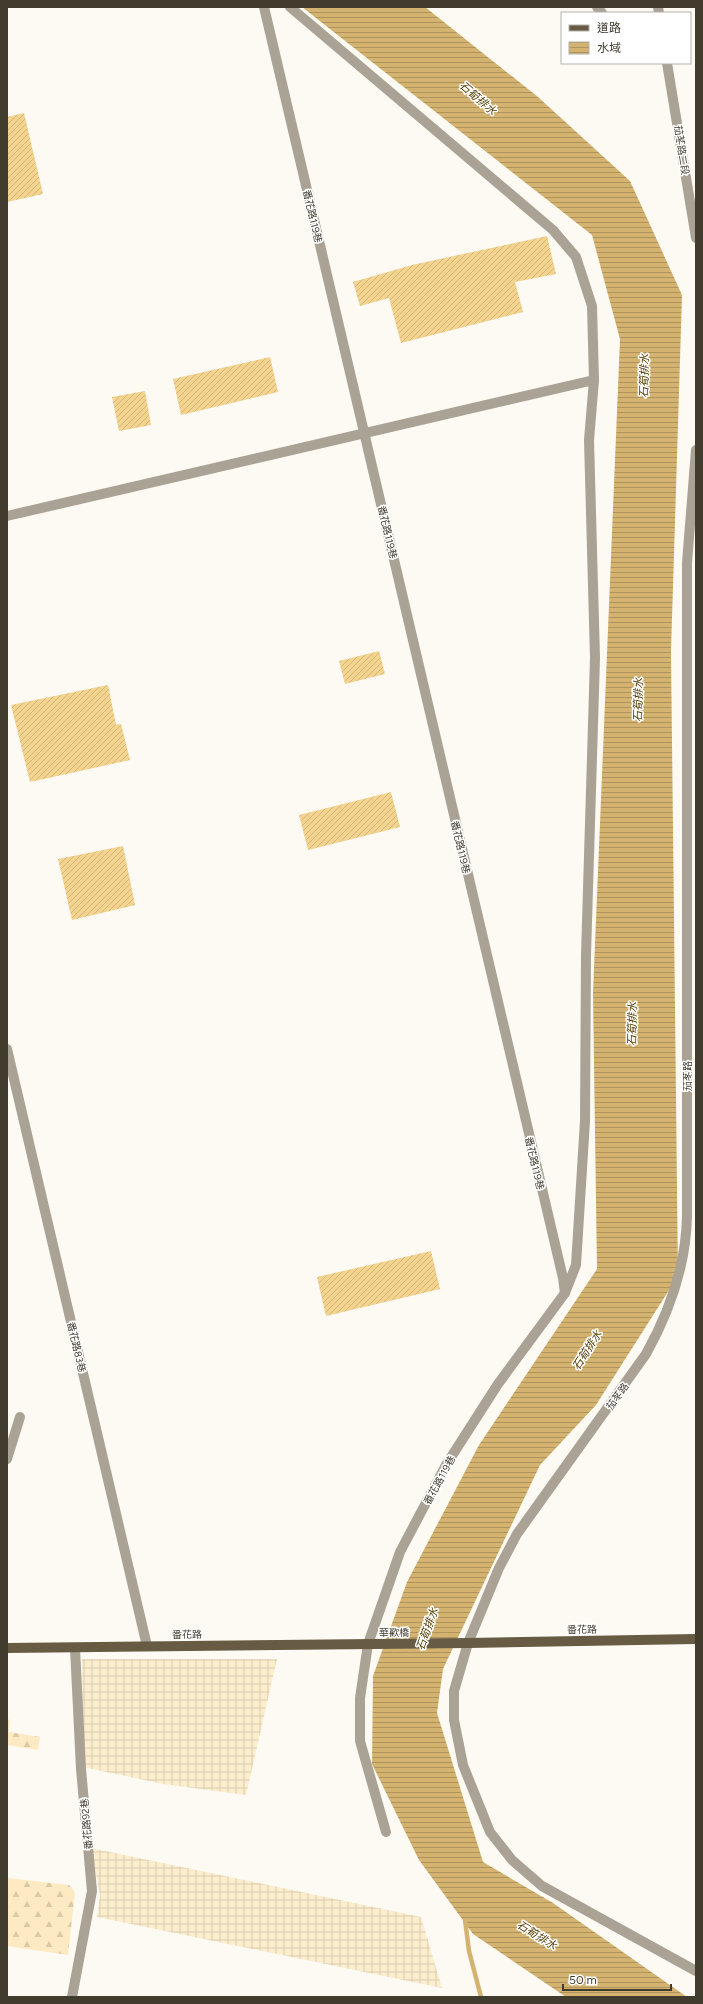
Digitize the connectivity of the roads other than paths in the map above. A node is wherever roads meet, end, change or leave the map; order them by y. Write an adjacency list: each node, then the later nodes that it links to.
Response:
1 (264, 7): 6 (street, 番花路119巷)
2 (290, 7): 5 (street)
3 (667, 64): 4 (street, 茄苳路二段)
4 (696, 238)
5 (594, 380): 6 (street); 12 (street)
6 (365, 433): 8 (street); 12 (street, 番花路119巷)
7 (696, 450): 9 (street, 茄苳路)
8 (7, 516)
9 (691, 878): 11 (street, 茄苳路)
10 (7, 1049): 18 (street, 番花路83巷)
11 (691, 1216): 16 (street, 茄苳路)
12 (565, 1293): 17 (street, 番花路119巷)
13 (20, 1417): 14 (street)
14 (7, 1459)
15 (696, 1639): 16 (main road, 番花路)
16 (468, 1643): 17 (main road, 華歡橋); 22 (street, 茄苳路)
17 (368, 1644): 18 (main road, 番花路); 21 (street, 番花路119巷)
18 (147, 1646): 20 (main road, 番花路)
19 (7, 1648): 20 (main road, 番花路)
20 (75, 1648): 23 (street, 番花路92巷)
21 (386, 1832)
22 (696, 1971)
23 (72, 1997)

